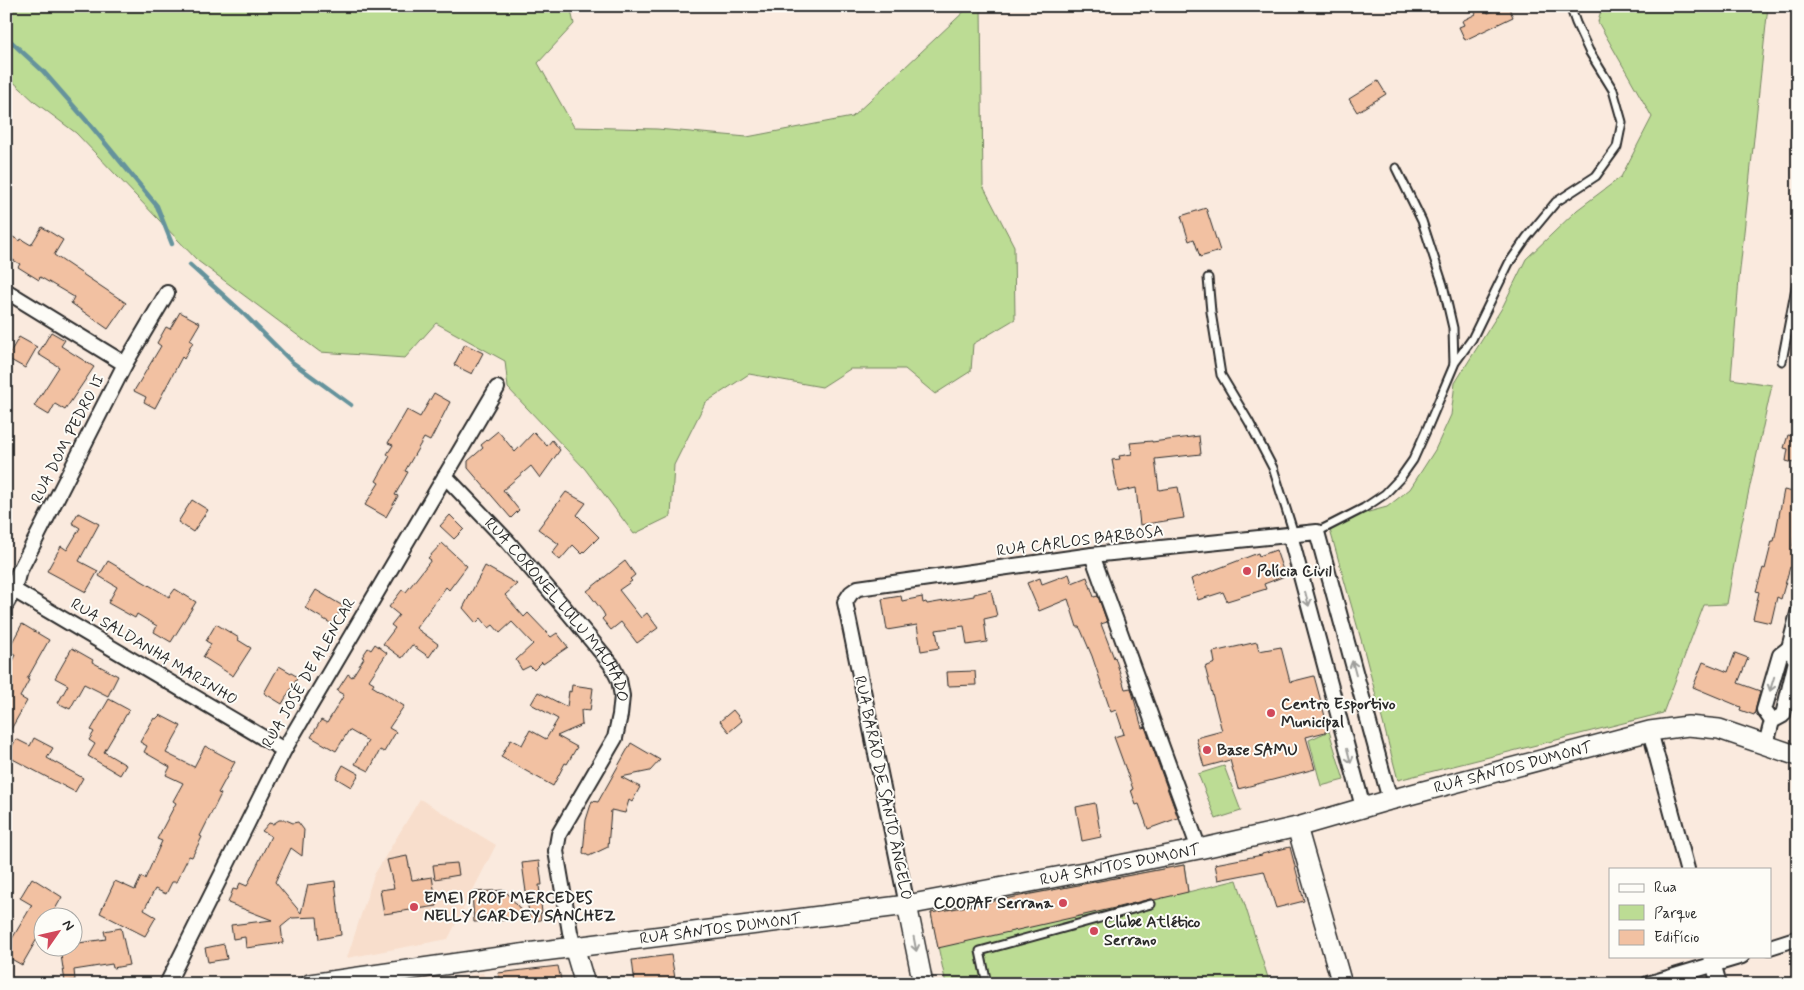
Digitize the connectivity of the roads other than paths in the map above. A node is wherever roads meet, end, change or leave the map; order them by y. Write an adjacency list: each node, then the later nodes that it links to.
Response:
1 (1570, 6): 9 (lane)
2 (1396, 168): 9 (lane)
3 (1208, 278): 13 (lane)
4 (1798, 278): 7 (lane)
5 (6, 291): 8 (street)
6 (167, 293): 8 (street, RUA DOM PEDRO II)
7 (1782, 361)
8 (125, 364): 15 (street, RUA DOM PEDRO II)
9 (1454, 365): 12 (lane)
10 (497, 388): 11 (street, RUA JOSÉ DE ALENCAR)
11 (444, 476): 23 (street, RUA JOSÉ DE ALENCAR); 34 (street, RUA CORONEL LULU MACHADO)
12 (1317, 532): 13 (street, RUA CARLOS BARBOSA); 25 (street, one-way to 12)
13 (1292, 534): 14 (street, RUA CARLOS BARBOSA); 26 (street, one-way to 26)
14 (1092, 555): 16 (street, RUA CARLOS BARBOSA); 28 (street)
15 (10, 588): 17 (street, RUA DOM PEDRO II); 23 (street, RUA SALDANHA MARINHO)
16 (851, 593): 31 (street, RUA BARÃO DE SANTO ÂNGELO)
17 (6, 604)
18 (1798, 613): 19 (street)
19 (1789, 648): 20 (street, one-way to 20); 20 (street)
20 (1772, 721): 22 (street)
21 (1650, 731): 22 (main road, RUA SANTOS DUMONT); 25 (main road, RUA SANTOS DUMONT); 29 (street)
22 (1766, 744): 24 (main road, RUA SANTOS DUMONT)
23 (284, 750): 37 (street, RUA JOSÉ DE ALENCAR)
24 (1798, 756)
25 (1390, 800): 26 (main road, RUA SANTOS DUMONT)
26 (1363, 807): 27 (main road, RUA SANTOS DUMONT)
27 (1298, 827): 28 (main road, RUA SANTOS DUMONT); 42 (main road)
28 (1199, 849): 31 (main road, RUA SANTOS DUMONT)
29 (1687, 868)
30 (1151, 904): 41 (lane)
31 (907, 905): 34 (main road, RUA SANTOS DUMONT); 40 (main road, RUA BARÃO DE SANTO ÂNGELO, one-way to 40)
32 (1798, 938): 33 (street)
33 (1772, 946)
34 (574, 947): 38 (main road, RUA SANTOS DUMONT); 39 (main road, RUA CORONEL LULU MACHADO)
35 (1730, 958): 36 (street)
36 (1712, 961): 43 (street); 44 (street)
37 (167, 984)
38 (310, 984)
39 (585, 984)
40 (923, 984)
41 (987, 984)
42 (1342, 984)
43 (1648, 984)
44 (1719, 984)

